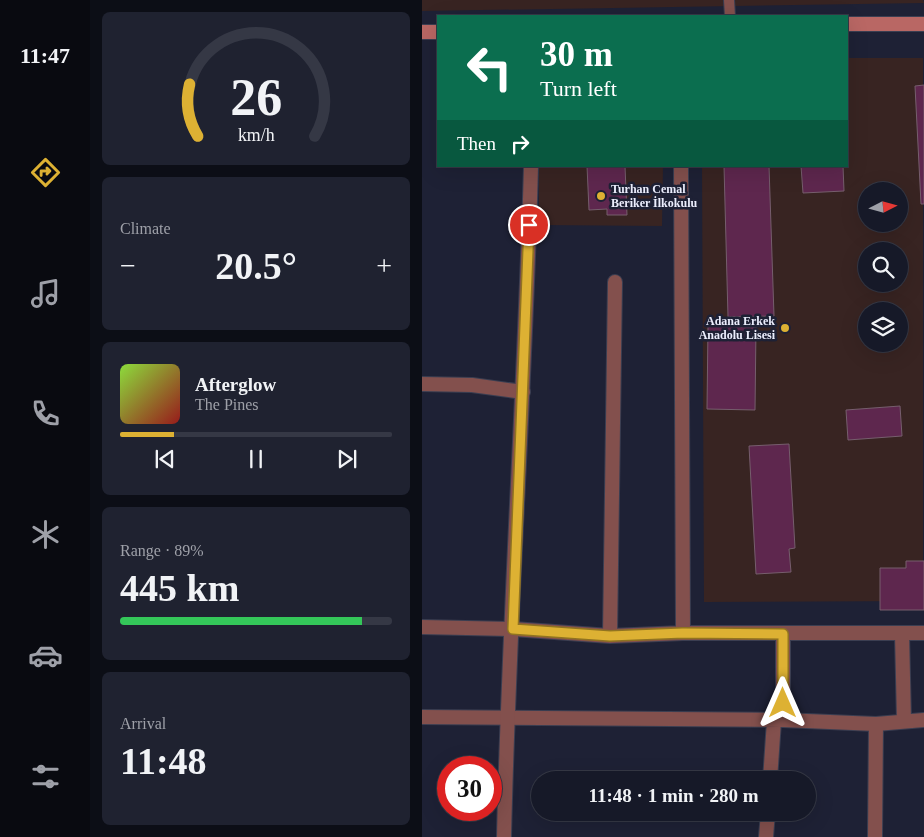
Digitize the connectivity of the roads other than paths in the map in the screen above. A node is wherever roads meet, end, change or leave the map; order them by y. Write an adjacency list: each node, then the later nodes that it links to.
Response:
1 (729, 0): 2 (lane)
2 (730, 15)
3 (848, 24): 4 (main road)
4 (924, 24)
5 (422, 32): 6 (main road)
6 (437, 32)
7 (531, 167): 11 (street)
8 (681, 167): 14 (street)
9 (615, 282): 18 (street)
10 (422, 384): 11 (street)
11 (523, 392): 13 (street)
12 (422, 627): 13 (street)
13 (513, 629): 18 (street); 20 (street)
14 (683, 633): 16 (street); 18 (street)
15 (924, 633): 17 (street)
16 (783, 634): 17 (street); 22 (street)
17 (902, 634): 23 (street)
18 (610, 636)
19 (422, 716): 20 (street)
20 (507, 716): 22 (street); 27 (street)
21 (924, 720): 23 (street)
22 (778, 721): 24 (street); 25 (street)
23 (904, 721): 24 (street)
24 (876, 724): 29 (street)
25 (771, 771)
26 (767, 821): 28 (street)
27 (504, 837)
28 (766, 837)
29 (875, 837)

